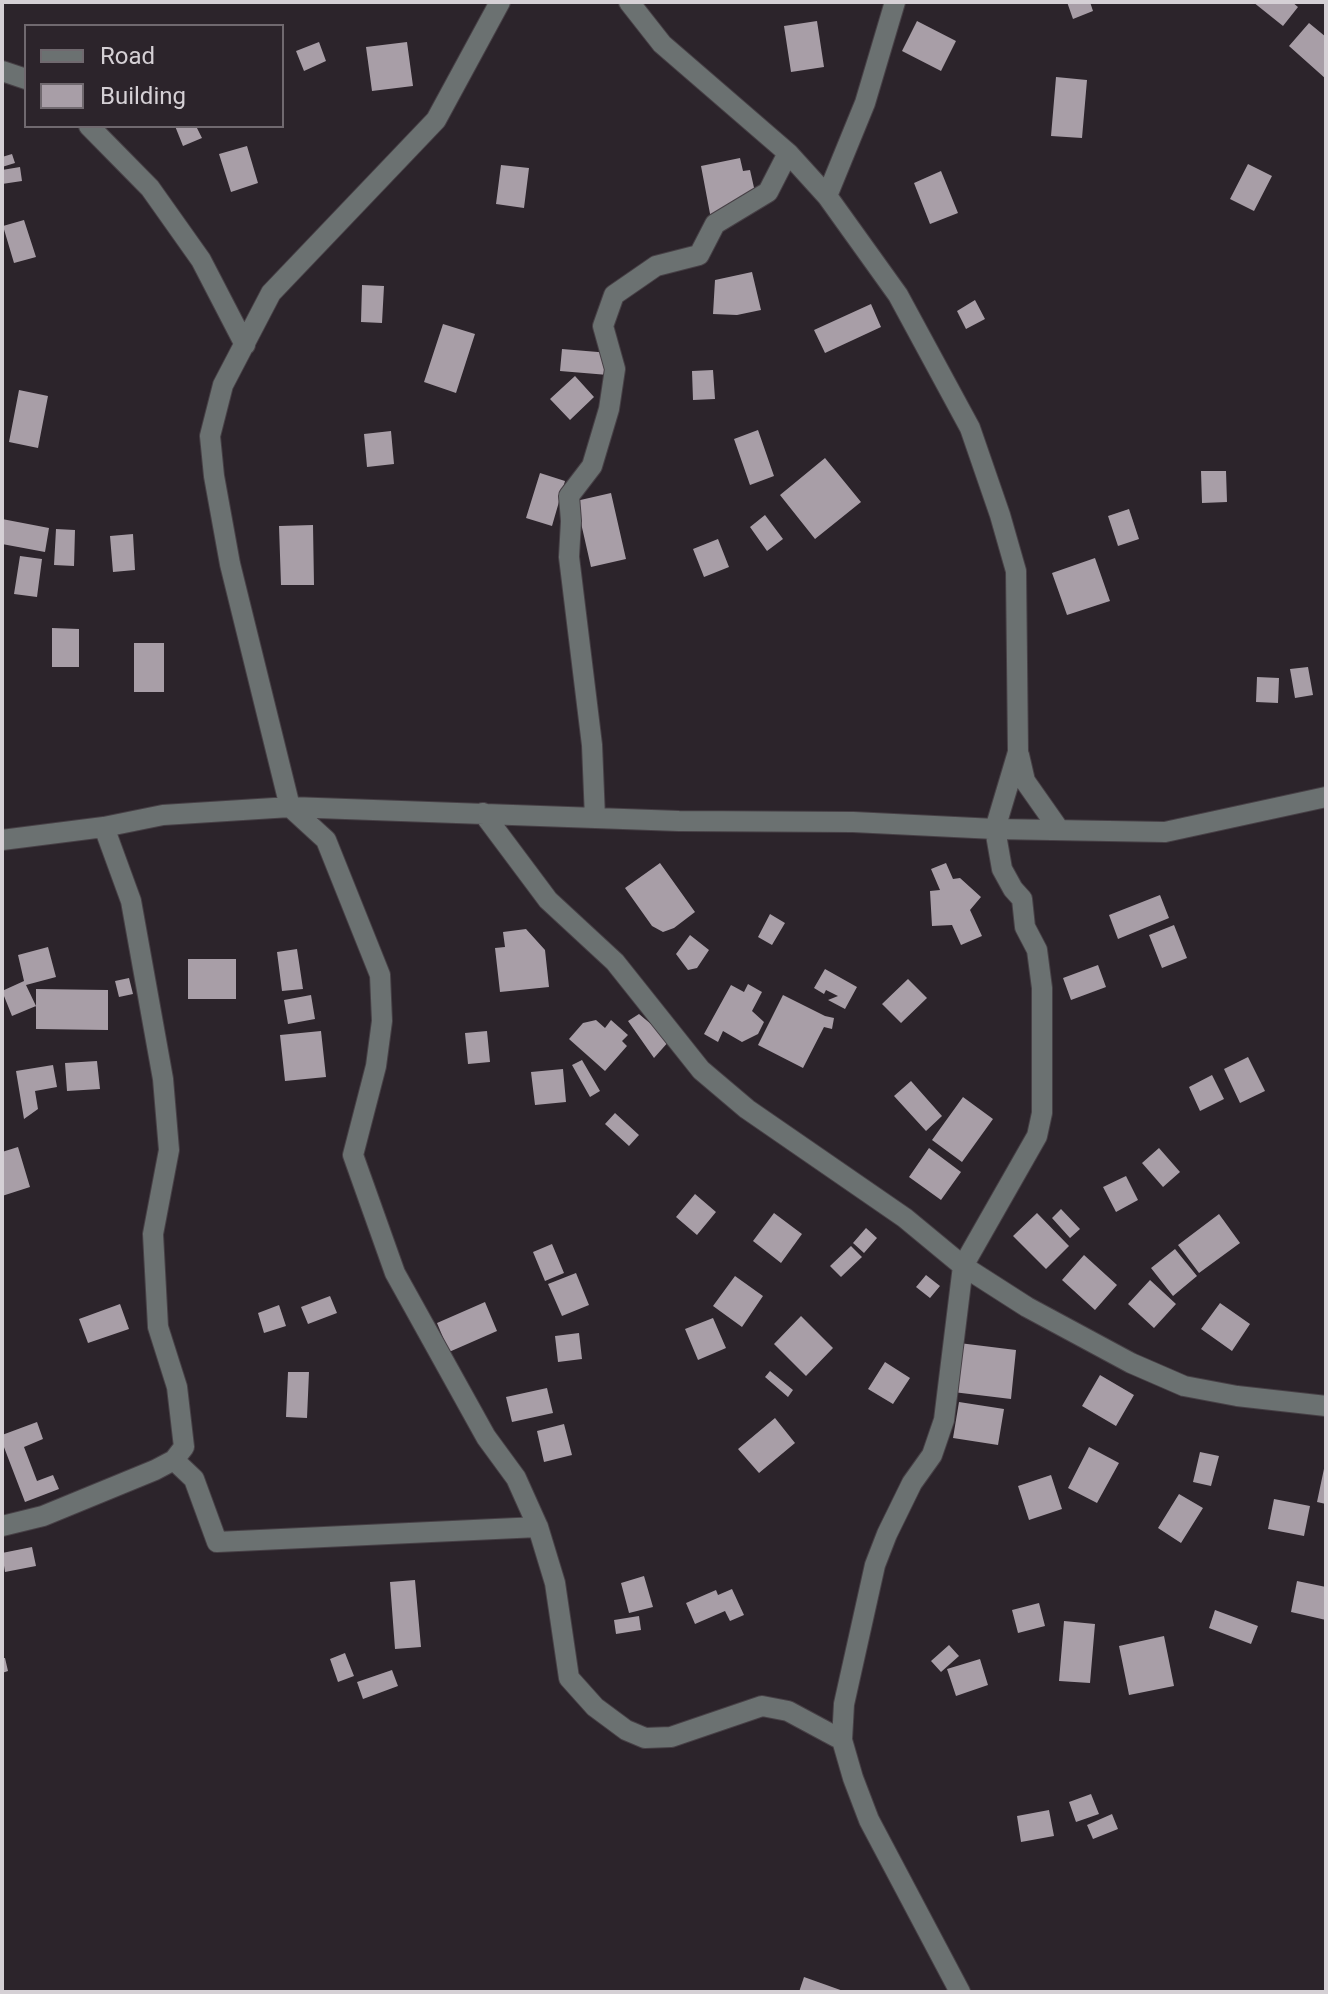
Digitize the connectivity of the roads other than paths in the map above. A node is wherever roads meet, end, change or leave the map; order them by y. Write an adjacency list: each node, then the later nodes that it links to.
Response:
1 (500, 2): 9 (street)
2 (629, 2): 7 (street)
3 (895, 2): 8 (street)
4 (2, 71): 5 (street)
5 (24, 78)
6 (91, 128): 9 (street)
7 (788, 153): 8 (street); 14 (street)
8 (827, 196): 10 (street)
9 (245, 345): 12 (street)
10 (1018, 752): 16 (street); 17 (street)
11 (1326, 797): 16 (street)
12 (290, 807): 13 (street); 15 (street); 23 (street)
13 (483, 813): 14 (street); 19 (street)
14 (595, 818): 17 (street)
15 (104, 827): 18 (street); 21 (street)
16 (1058, 828): 17 (street)
17 (995, 829): 19 (street)
18 (2, 840)
19 (963, 1266): 20 (street); 24 (street)
20 (1326, 1406)
21 (174, 1460): 22 (street); 23 (street)
22 (2, 1526)
23 (538, 1527): 24 (street)
24 (842, 1740): 25 (street)
25 (960, 1992)

